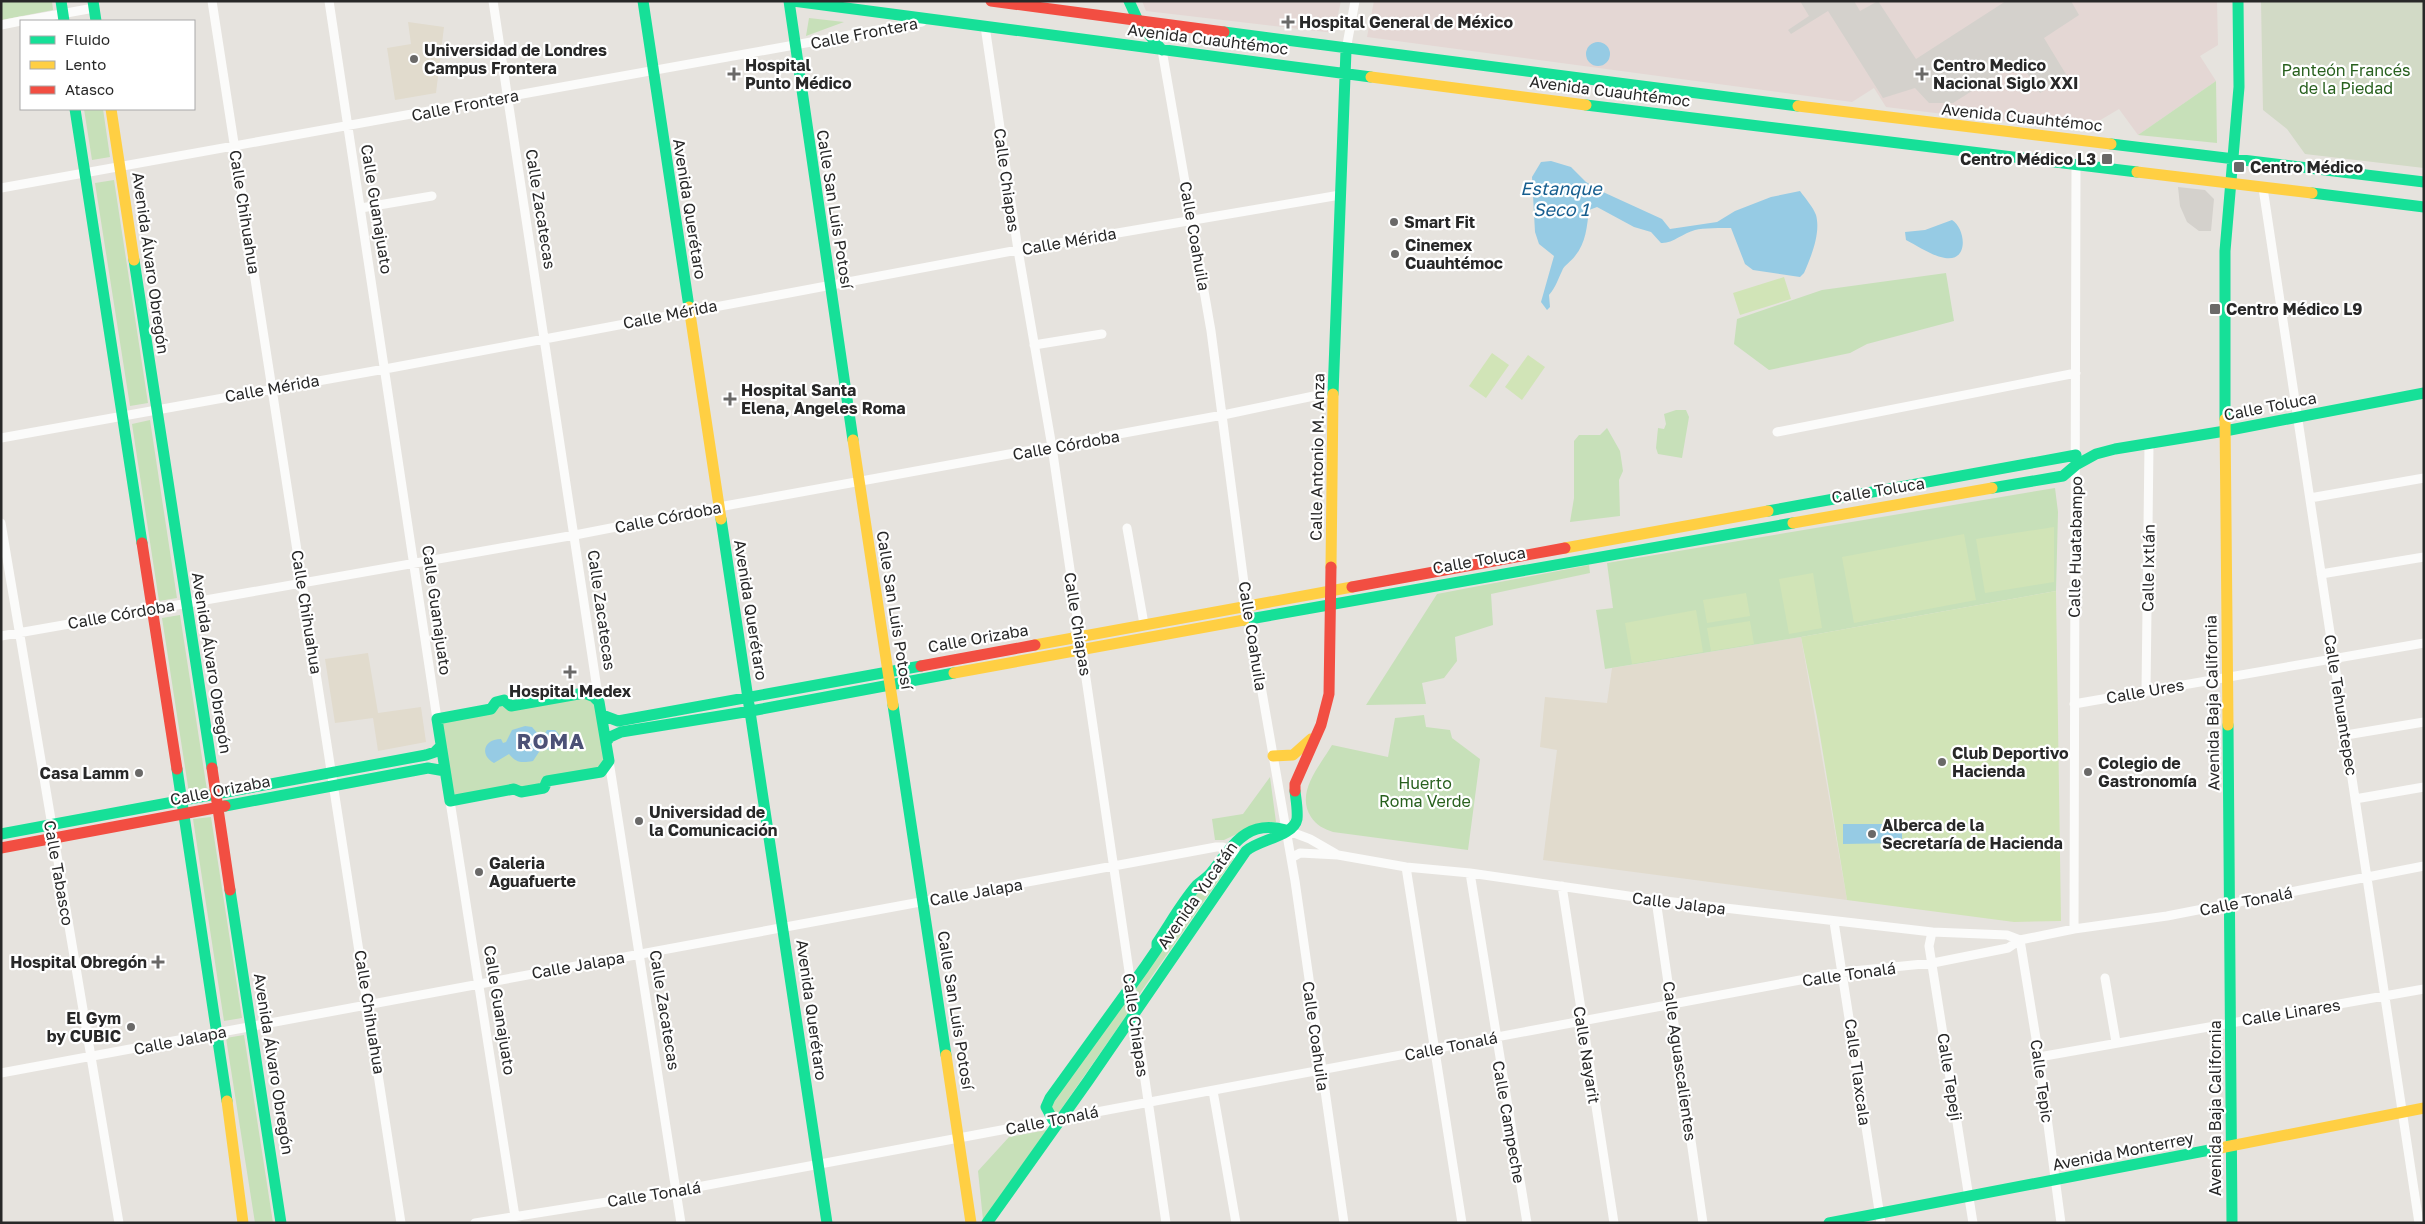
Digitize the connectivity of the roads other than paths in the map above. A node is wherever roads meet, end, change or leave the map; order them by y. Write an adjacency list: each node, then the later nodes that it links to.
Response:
1 (61, 1): 12 (main road)
2 (212, 1): 29 (street, Calle Chihuahua)
3 (329, 1): 28 (street, Calle Guanajuato)
4 (493, 1): 25 (street, Calle Zacatecas)
5 (643, 1): 23 (main road, Avenida Querétaro)
6 (791, 1): 15 (main road, Avenida Cuauhtémoc); 20 (main road, Calle San Luis Potosí)
7 (991, 1): 17 (main road, Avenida Cuauhtémoc)
8 (1129, 1): 17 (main road)
9 (1355, 1): 22 (street)
10 (2238, 1): 30 (main road, Avenida Baja California)
11 (94, 5): 12 (street); 14 (main road)
12 (64, 18): 13 (street)
13 (36, 20)
14 (96, 20)
15 (930, 20): 19 (main road, Avenida Cuauhtémoc); 20 (street, Calle Frontera)
16 (20, 21): 18 (street)
17 (1140, 23): 21 (main road); 22 (main road, Avenida Cuauhtémoc)
18 (1, 25)
19 (985, 26): 21 (main road, Avenida Cuauhtémoc); 43 (street, Calle Chiapas)
20 (794, 46): 23 (street, Calle Frontera); 44 (main road, Calle San Luis Potosí)
21 (1162, 50): 24 (main road, Avenida Cuauhtémoc); 42 (street, Calle Coahuila)
22 (1346, 50): 24 (main road, Calle Antonio M. Anza); 30 (main road, Avenida Cuauhtémoc)
23 (653, 69): 25 (street, Calle Frontera); 45 (main road, Avenida Querétaro)
24 (1345, 73): 31 (main road, Avenida Cuauhtémoc); 38 (main road, Calle Antonio M. Anza)
25 (508, 96): 28 (street, Calle Frontera); 47 (street, Calle Zacatecas)
26 (76, 110): 33 (main road)
27 (111, 110): 32 (main road, Avenida Álvaro Obregón)
28 (347, 126): 29 (street, Calle Frontera); 40 (street, Calle Guanajuato)
29 (235, 146): 32 (street, Calle Frontera); 51 (street, Calle Chihuahua)
30 (2233, 158): 34 (main road, Avenida Cuauhtémoc); 35 (main road, Avenida Baja California)
31 (2076, 165): 35 (main road, Avenida Cuauhtémoc); 50 (street, Calle Huatabampo)
32 (121, 167): 33 (street, Calle Frontera); 54 (main road, Avenida Álvaro Obregón)
33 (84, 174): 36 (street, Calle Frontera); 55 (main road)
34 (2424, 182)
35 (2231, 184): 37 (main road, Avenida Cuauhtémoc); 58 (main road, Avenida Baja California)
36 (1, 188)
37 (2263, 188): 41 (main road, Avenida Cuauhtémoc); 57 (street, Calle Tehuantepec)
38 (1340, 195): 42 (street, Calle Mérida); 52 (main road, Calle Antonio M. Anza)
39 (432, 196): 40 (street)
40 (361, 208): 49 (street, Calle Guanajuato)
41 (2424, 208)
42 (1192, 220): 43 (street, Calle Mérida); 56 (street, Calle Coahuila)
43 (1018, 250): 44 (street, Calle Mérida); 48 (street, Calle Chiapas)
44 (830, 284): 45 (street, Calle Mérida); 65 (main road, Calle San Luis Potosí)
45 (689, 310): 47 (street, Calle Mérida); 67 (main road, Avenida Querétaro)
46 (1102, 334): 48 (street)
47 (544, 337): 49 (street, Calle Mérida); 71 (street, Calle Zacatecas)
48 (1034, 346): 62 (street, Calle Chiapas)
49 (385, 369): 51 (street, Calle Mérida); 74 (street, Calle Guanajuato)
50 (2076, 373): 59 (street); 63 (street, Calle Huatabampo)
51 (272, 388): 54 (street, Calle Mérida); 76 (street, Calle Chihuahua)
52 (1333, 392): 56 (street, Calle Córdoba); 77 (main road, Calle Antonio M. Anza)
53 (2424, 393): 57 (main road, Calle Toluca)
54 (156, 409): 55 (street, Calle Mérida); 78 (main road, Avenida Álvaro Obregón)
55 (121, 416): 60 (street, Calle Mérida); 81 (main road)
56 (1223, 416): 62 (street, Calle Córdoba); 80 (street, Calle Coahuila)
57 (2297, 417): 58 (main road, Calle Toluca); 66 (street, Calle Tehuantepec)
58 (2225, 431): 61 (main road, Calle Toluca); 91 (main road, Avenida Baja California)
59 (1777, 432)
60 (1, 438)
61 (2149, 445): 63 (main road, Calle Toluca); 93 (street, Calle Ixtlán)
62 (1052, 448): 65 (street, Calle Córdoba); 86 (street, Calle Chiapas)
63 (2076, 460): 70 (main road, Calle Toluca); 72 (main road, Calle Toluca); 96 (street, Calle Huatabampo)
64 (2424, 478): 66 (street)
65 (859, 481): 67 (street, Calle Córdoba); 90 (main road, Calle San Luis Potosí)
66 (2310, 498): 75 (street, Calle Tehuantepec)
67 (719, 507): 71 (street, Calle Córdoba); 94 (main road, Avenida Querétaro)
68 (1, 523): 84 (street, Calle Tabasco)
69 (1128, 528): 83 (street)
70 (1675, 528): 72 (main road); 77 (main road, Calle Toluca)
71 (575, 535): 74 (street, Calle Córdoba); 95 (street, Calle Zacatecas)
72 (1677, 542): 79 (main road, Calle Toluca)
73 (2424, 557): 75 (street)
74 (414, 562): 76 (street, Calle Córdoba); 99 (street, Calle Guanajuato)
75 (2322, 574): 89 (street, Calle Tehuantepec)
76 (303, 584): 78 (street, Calle Córdoba); 107 (street, Calle Chihuahua)
77 (1332, 589): 79 (main road, Calle Antonio M. Anza); 80 (main road, Calle Orizaba)
78 (186, 603): 81 (street, Calle Córdoba); 111 (main road, Avenida Álvaro Obregón)
79 (1331, 604): 82 (main road, Calle Orizaba); 101 (main road, Calle Antonio M. Anza)
80 (1247, 606): 82 (street, Calle Coahuila); 83 (main road, Calle Orizaba)
81 (152, 608): 84 (street, Calle Córdoba); 113 (main road)
82 (1250, 619): 88 (main road, Calle Orizaba); 105 (street, Calle Coahuila)
83 (1144, 624): 86 (main road, Calle Orizaba)
84 (19, 632): 85 (street, Calle Córdoba); 117 (street, Calle Tabasco)
85 (1, 636)
86 (1080, 636): 88 (street, Calle Chiapas); 90 (main road, Calle Orizaba)
87 (2424, 643): 89 (street, Calle Ures)
88 (1082, 649): 92 (main road, Calle Orizaba); 126 (street, Calle Chiapas)
89 (2334, 660): 91 (street, Calle Ures); 102 (street, Calle Tehuantepec)
90 (888, 671): 92 (main road, Calle San Luis Potosí); 94 (main road, Calle Orizaba)
91 (2228, 677): 93 (street, Calle Ures); 134 (main road, Avenida Baja California)
92 (890, 685): 97 (main road, Calle Orizaba); 133 (main road, Calle San Luis Potosí)
93 (2146, 691): 96 (street, Calle Ures)
94 (748, 696): 97 (main road, Avenida Querétaro); 98 (main road, Calle Orizaba)
95 (599, 702): 98 (main road, Calle Zacatecas); 99 (main road)
96 (2074, 704): 137 (street, Calle Huatabampo)
97 (751, 711): 103 (main road, Calle Orizaba); 136 (main road, Avenida Querétaro)
98 (602, 715): 103 (main road, Calle Zacatecas)
99 (437, 720): 104 (main road, Calle Guanajuato)
100 (2424, 722): 102 (street)
101 (1316, 735): 105 (main road); 118 (main road, Calle Antonio M. Anza)
102 (2346, 735): 112 (street, Calle Tehuantepec)
103 (606, 742): 106 (main road, Calle Zacatecas)
104 (441, 746): 107 (main road, Calle Orizaba); 108 (main road, Calle Guanajuato)
105 (1273, 756): 118 (street, Calle Coahuila)
106 (609, 761): 114 (main road); 140 (street, Calle Zacatecas)
107 (331, 772): 109 (street, Calle Chihuahua); 111 (main road, Calle Orizaba)
108 (445, 772): 109 (main road, Calle Orizaba); 114 (main road, Calle Guanajuato)
109 (333, 785): 115 (main road, Calle Orizaba); 148 (street, Calle Chihuahua)
110 (2424, 787): 112 (street)
111 (215, 793): 113 (main road, Calle Orizaba); 115 (main road, Avenida Álvaro Obregón)
112 (2355, 799): 130 (street, Calle Tehuantepec)
113 (181, 800): 116 (main road); 117 (main road, Calle Orizaba)
114 (450, 801): 144 (street, Calle Guanajuato)
115 (217, 806): 116 (main road, Calle Orizaba); 153 (main road, Avenida Álvaro Obregón)
116 (183, 813): 120 (main road, Calle Orizaba); 154 (main road)
117 (51, 825): 119 (main road, Calle Orizaba); 120 (street, Calle Tabasco)
118 (1286, 830): 122 (main road, Avenida Yucatán); 123 (street, Calle Jalapa); 124 (main road, Avenida Yucatán); 125 (street, Calle Coahuila)
119 (1, 834)
120 (53, 838): 121 (main road, Calle Orizaba); 158 (street, Calle Tabasco)
121 (1, 848)
122 (1228, 849): 124 (street); 126 (street, Calle Jalapa); 145 (main road, Avenida Yucatán)
123 (1338, 855): 125 (street, Calle Jalapa); 128 (street, Calle Jalapa)
124 (1242, 857): 150 (main road, Avenida Yucatán)
125 (1291, 858): 160 (street, Calle Coahuila)
126 (1114, 866): 133 (street, Calle Jalapa); 145 (street, Calle Chiapas)
127 (2424, 866): 130 (street, Calle Tonalá)
128 (1406, 867): 129 (street, Calle Jalapa); 157 (street)
129 (1470, 874): 131 (street, Calle Jalapa); 155 (street, Calle Campeche)
130 (2367, 877): 134 (street, Calle Tonalá); 147 (street, Calle Tehuantepec)
131 (1562, 886): 132 (street, Calle Jalapa); 151 (street, Calle Nayarit)
132 (1656, 900): 135 (street, Calle Jalapa); 149 (street, Calle Aguascalientes)
133 (923, 902): 136 (street, Calle Jalapa); 167 (main road, Calle San Luis Potosí)
134 (2230, 904): 137 (street, Calle Tonalá); 152 (main road, Avenida Baja California)
135 (1834, 922): 138 (street, Calle Jalapa); 142 (street, Calle Tlaxcala)
136 (783, 927): 140 (street, Calle Jalapa); 169 (main road, Avenida Querétaro)
137 (2074, 929): 139 (street, Calle Tonalá)
138 (1932, 932): 139 (street, Calle Jalapa); 141 (street, Calle Tepeji)
139 (2020, 940): 141 (street, Calle Tonalá); 159 (street, Calle Tepic)
140 (640, 954): 144 (street, Calle Jalapa); 171 (street, Calle Zacatecas)
141 (1933, 963): 142 (street, Calle Tonalá); 172 (street, Calle Tepeji)
142 (1843, 972): 149 (street, Calle Tonalá); 173 (street, Calle Tlaxcala)
143 (2105, 978): 156 (street)
144 (479, 984): 148 (street, Calle Jalapa); 174 (street, Calle Guanajuato)
145 (1130, 988): 150 (street, Calle Chiapas); 166 (main road, Avenida Yucatán)
146 (2424, 988): 147 (street, Calle Linares)
147 (2385, 996): 152 (street, Calle Linares); 165 (street, Calle Tehuantepec)
148 (369, 1004): 153 (street, Calle Jalapa); 178 (street, Calle Chihuahua)
149 (1671, 1004): 151 (street, Calle Tonalá); 190 (street, Calle Aguascalientes)
150 (1134, 1012): 163 (street, Calle Chiapas); 166 (main road, Avenida Yucatán)
151 (1582, 1020): 155 (street, Calle Tonalá); 189 (street, Calle Nayarit)
152 (2231, 1022): 156 (street, Calle Linares); 168 (main road, Avenida Baja California)
153 (252, 1026): 154 (street, Calle Jalapa); 177 (main road, Avenida Álvaro Obregón)
154 (217, 1033): 158 (street, Calle Jalapa); 176 (main road)
155 (1495, 1038): 157 (street, Calle Tonalá); 188 (street, Calle Campeche)
156 (2116, 1042): 159 (street, Calle Linares)
157 (1433, 1049): 160 (street, Calle Tonalá); 187 (street)
158 (91, 1056): 161 (street, Calle Jalapa); 175 (street, Calle Tabasco)
159 (2039, 1057): 170 (street, Calle Tepic)
160 (1321, 1071): 162 (street, Calle Tonalá); 186 (street, Calle Coahuila)
161 (1, 1073)
162 (1213, 1090): 163 (street, Calle Tonalá); 185 (street)
163 (1148, 1102): 166 (street, Calle Tonalá); 184 (street, Calle Chiapas)
164 (2424, 1108): 165 (main road, Avenida Monterrey)
165 (2402, 1112): 168 (main road, Avenida Monterrey); 195 (street, Calle Tehuantepec)
166 (1057, 1119): 167 (street, Calle Tonalá); 183 (main road, Avenida Yucatán)
167 (958, 1137): 169 (street, Calle Tonalá); 182 (main road, Calle San Luis Potosí)
168 (2232, 1146): 170 (main road, Avenida Monterrey); 194 (main road, Avenida Baja California)
169 (818, 1163): 171 (street, Calle Tonalá); 181 (main road, Avenida Querétaro)
170 (2054, 1181): 172 (main road, Avenida Monterrey); 193 (street, Calle Tepic)
171 (676, 1191): 174 (street, Calle Tonalá); 180 (street, Calle Zacatecas)
172 (1969, 1195): 173 (main road, Avenida Monterrey); 192 (street, Calle Tepeji)
173 (1880, 1218): 191 (main road, Avenida Monterrey)
174 (516, 1219): 179 (street, Calle Tonalá)
175 (119, 1223)
176 (243, 1223)
177 (282, 1223)
178 (401, 1223)
179 (475, 1223)
180 (681, 1223)
181 (827, 1223)
182 (971, 1223)
183 (987, 1223)
184 (1166, 1223)
185 (1236, 1223)
186 (1344, 1223)
187 (1462, 1223)
188 (1526, 1223)
189 (1614, 1223)
190 (1703, 1223)
191 (1829, 1223)
192 (1973, 1223)
193 (2061, 1223)
194 (2232, 1223)
195 (2419, 1223)

